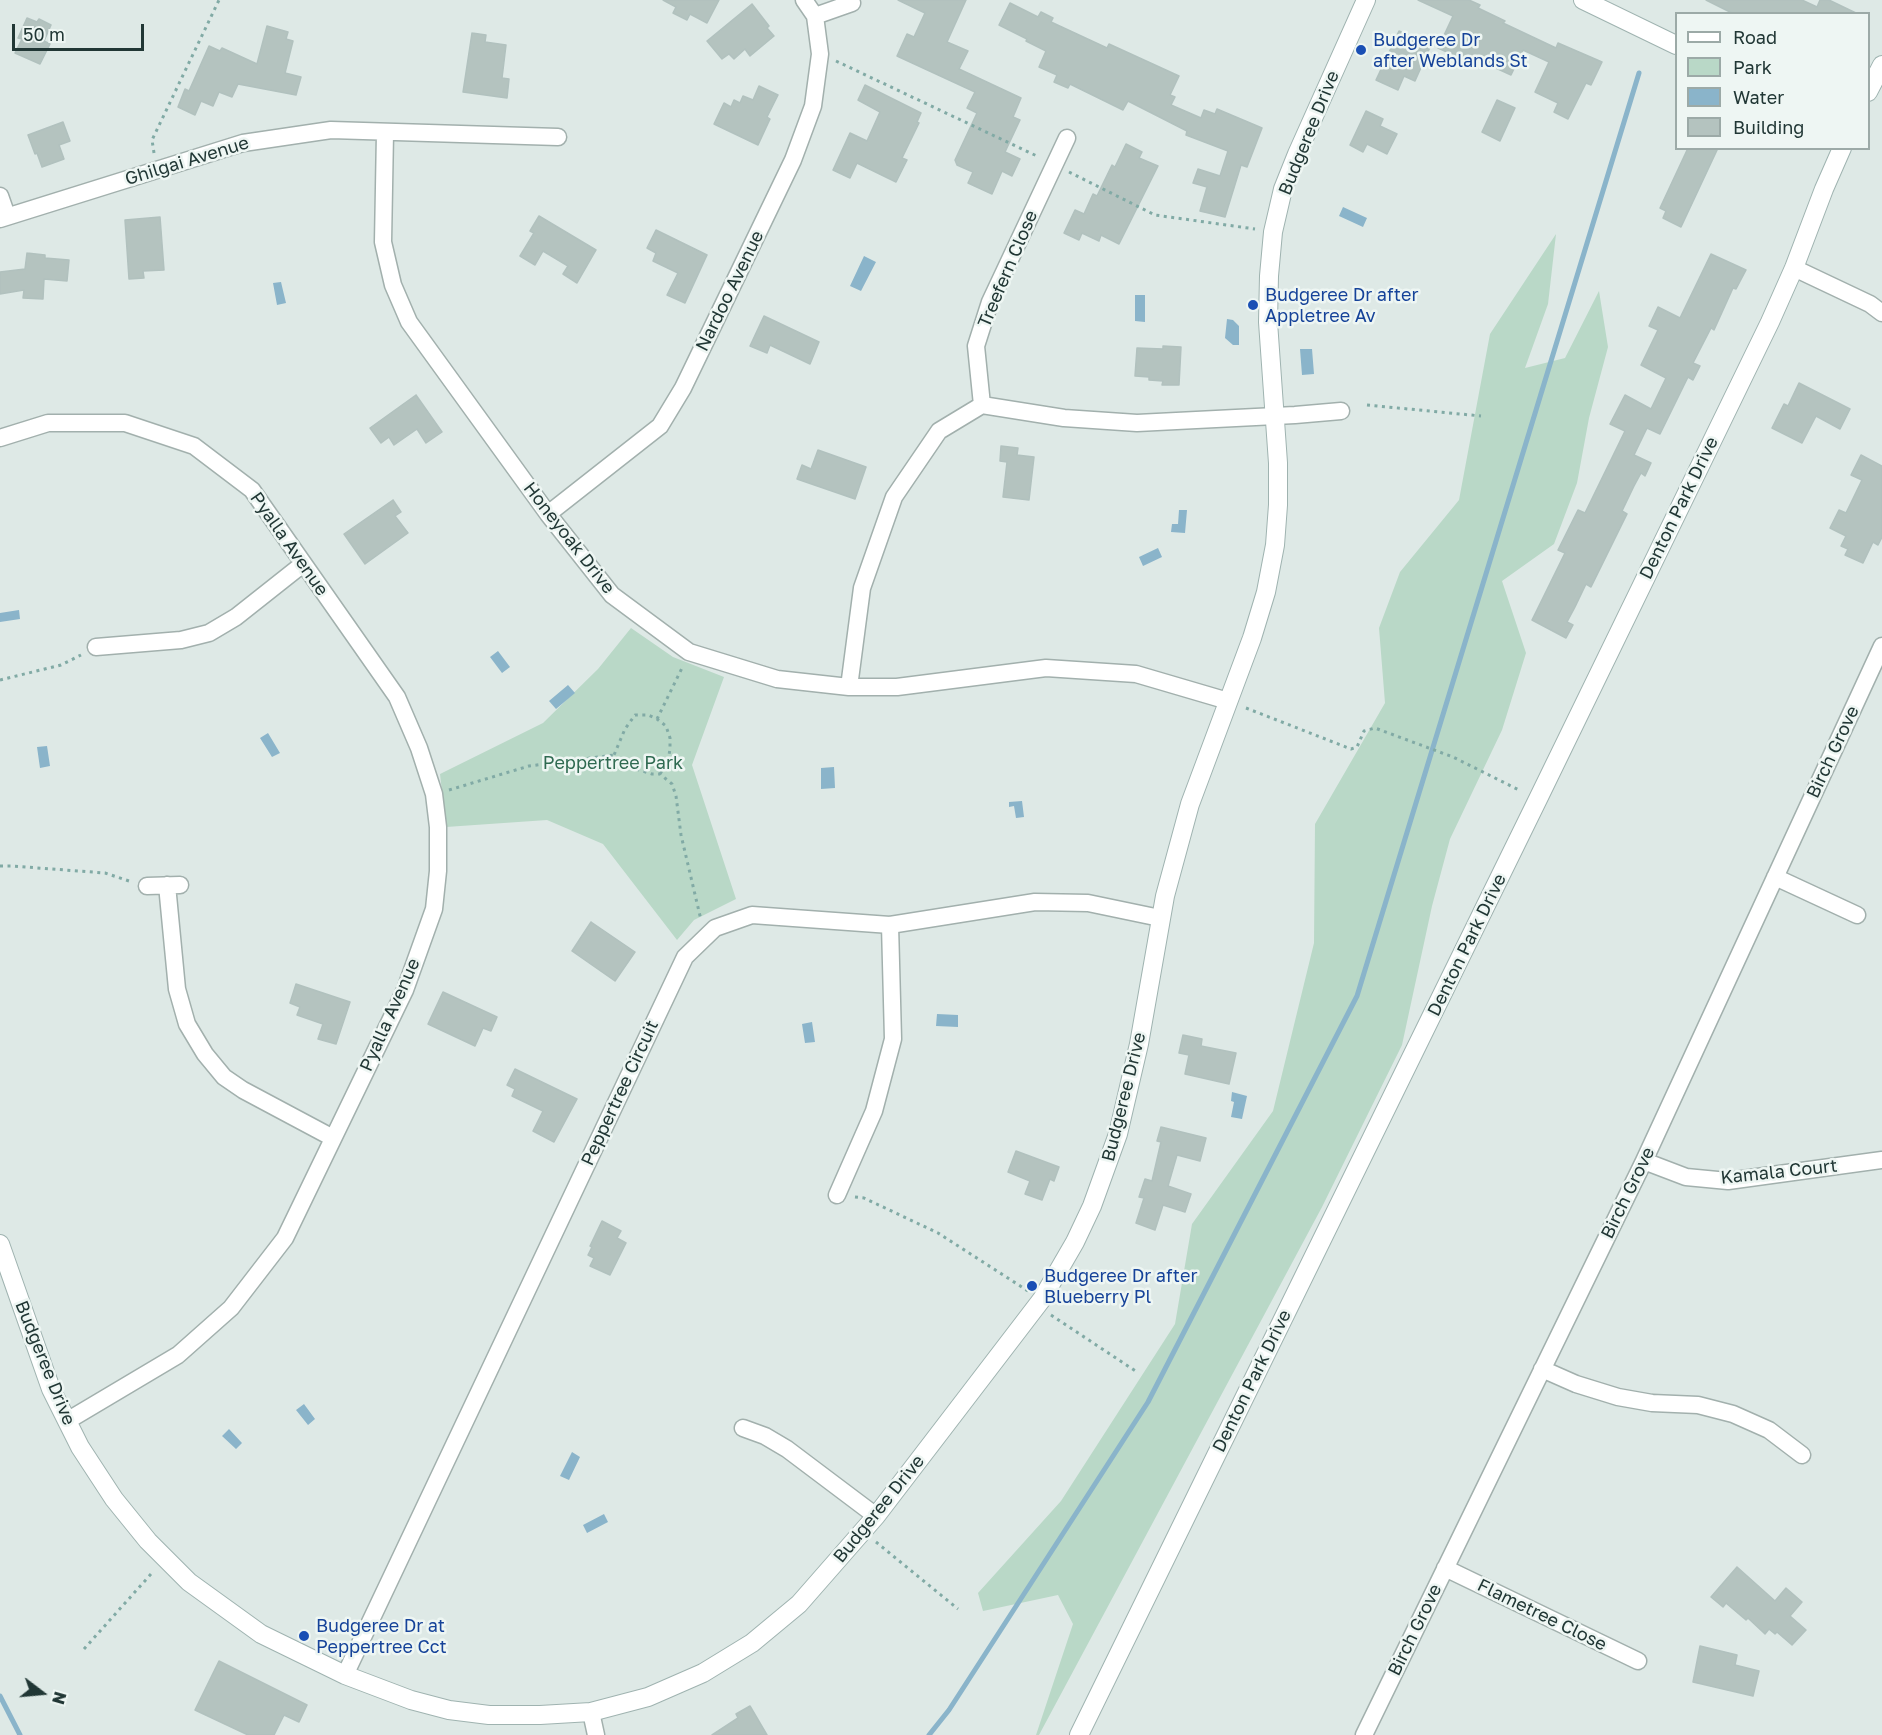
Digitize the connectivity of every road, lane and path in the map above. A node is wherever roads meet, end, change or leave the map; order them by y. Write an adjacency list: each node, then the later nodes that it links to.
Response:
1 (219, 0): 16 (path)
2 (804, 0): 6 (street, Nardoo Avenue)
3 (1366, 0): 19 (street, Budgeree Drive)
4 (1582, 0): 7 (street)
5 (852, 3): 6 (street)
6 (815, 16): 8 (street, Nardoo Avenue)
7 (1675, 44)
8 (820, 54): 15 (path); 28 (street, Nardoo Avenue)
9 (1882, 65): 10 (street)
10 (1870, 90)
11 (385, 133): 12 (street, Ghilgai Avenue); 16 (street, Ghilgai Avenue); 28 (street, Honeyoak Drive)
12 (558, 137)
13 (1067, 138): 15 (street, Treefern Close)
14 (1841, 150): 20 (street, Denton Park Drive)
15 (1054, 164): 19 (path); 22 (street, Treefern Close)
16 (160, 168): 18 (street, Ghilgai Avenue)
17 (0, 196): 18 (street)
18 (4, 218)
19 (1273, 232): 25 (street, Budgeree Drive)
20 (1794, 268): 21 (street); 41 (street, Denton Park Drive)
21 (1882, 313)
22 (982, 405): 25 (street); 34 (street)
23 (1367, 405): 26 (path)
24 (1341, 411): 25 (street)
25 (1274, 416): 35 (street, Budgeree Drive)
26 (1481, 416)
27 (0, 438): 29 (street, Pyalla Avenue)
28 (548, 514): 32 (street, Honeyoak Drive)
29 (303, 564): 31 (street); 40 (street, Pyalla Avenue)
30 (1882, 646): 43 (street, Birch Grove)
31 (96, 647): 33 (path)
32 (689, 652): 34 (street, Honeyoak Drive); 37 (path)
33 (0, 680)
34 (849, 687): 35 (street, Honeyoak Drive)
35 (1228, 701): 46 (street, Budgeree Drive)
36 (1246, 708): 41 (path)
37 (657, 719): 38 (path); 39 (path)
38 (614, 755): 39 (path); 40 (path)
39 (660, 774): 48 (path)
40 (434, 794): 49 (street, Pyalla Avenue)
41 (1538, 799): 70 (street, Denton Park Drive)
42 (0, 866): 44 (path)
43 (1775, 877): 45 (street); 51 (street, Birch Grove)
44 (147, 886): 49 (street)
45 (1857, 915)
46 (1161, 918): 47 (street, Peppertree Circuit); 54 (street, Budgeree Drive)
47 (890, 925): 48 (street, Peppertree Circuit); 52 (street)
48 (715, 928): 67 (street, Peppertree Circuit)
49 (333, 1138): 57 (street, Pyalla Avenue)
50 (1882, 1160): 51 (street, Kamala Court)
51 (1644, 1161): 55 (street, Birch Grove)
52 (837, 1195): 54 (path)
53 (0, 1244): 57 (street, Budgeree Drive)
54 (1039, 1303): 56 (path); 60 (street, Budgeree Drive)
55 (1542, 1370): 59 (street); 62 (street, Birch Grove)
56 (1137, 1372)
57 (67, 1422): 67 (street, Budgeree Drive)
58 (743, 1428): 60 (street)
59 (1802, 1455)
60 (876, 1516): 61 (street, Budgeree Drive)
61 (864, 1531): 64 (path); 68 (street, Budgeree Drive)
62 (1445, 1568): 66 (street, Flametree Close); 71 (street, Birch Grove)
63 (151, 1574): 65 (path)
64 (958, 1609)
65 (84, 1649)
66 (1638, 1661)
67 (345, 1675): 68 (street, Budgeree Drive)
68 (591, 1712): 69 (street)
69 (596, 1735)
70 (1078, 1735)
71 (1364, 1735)

